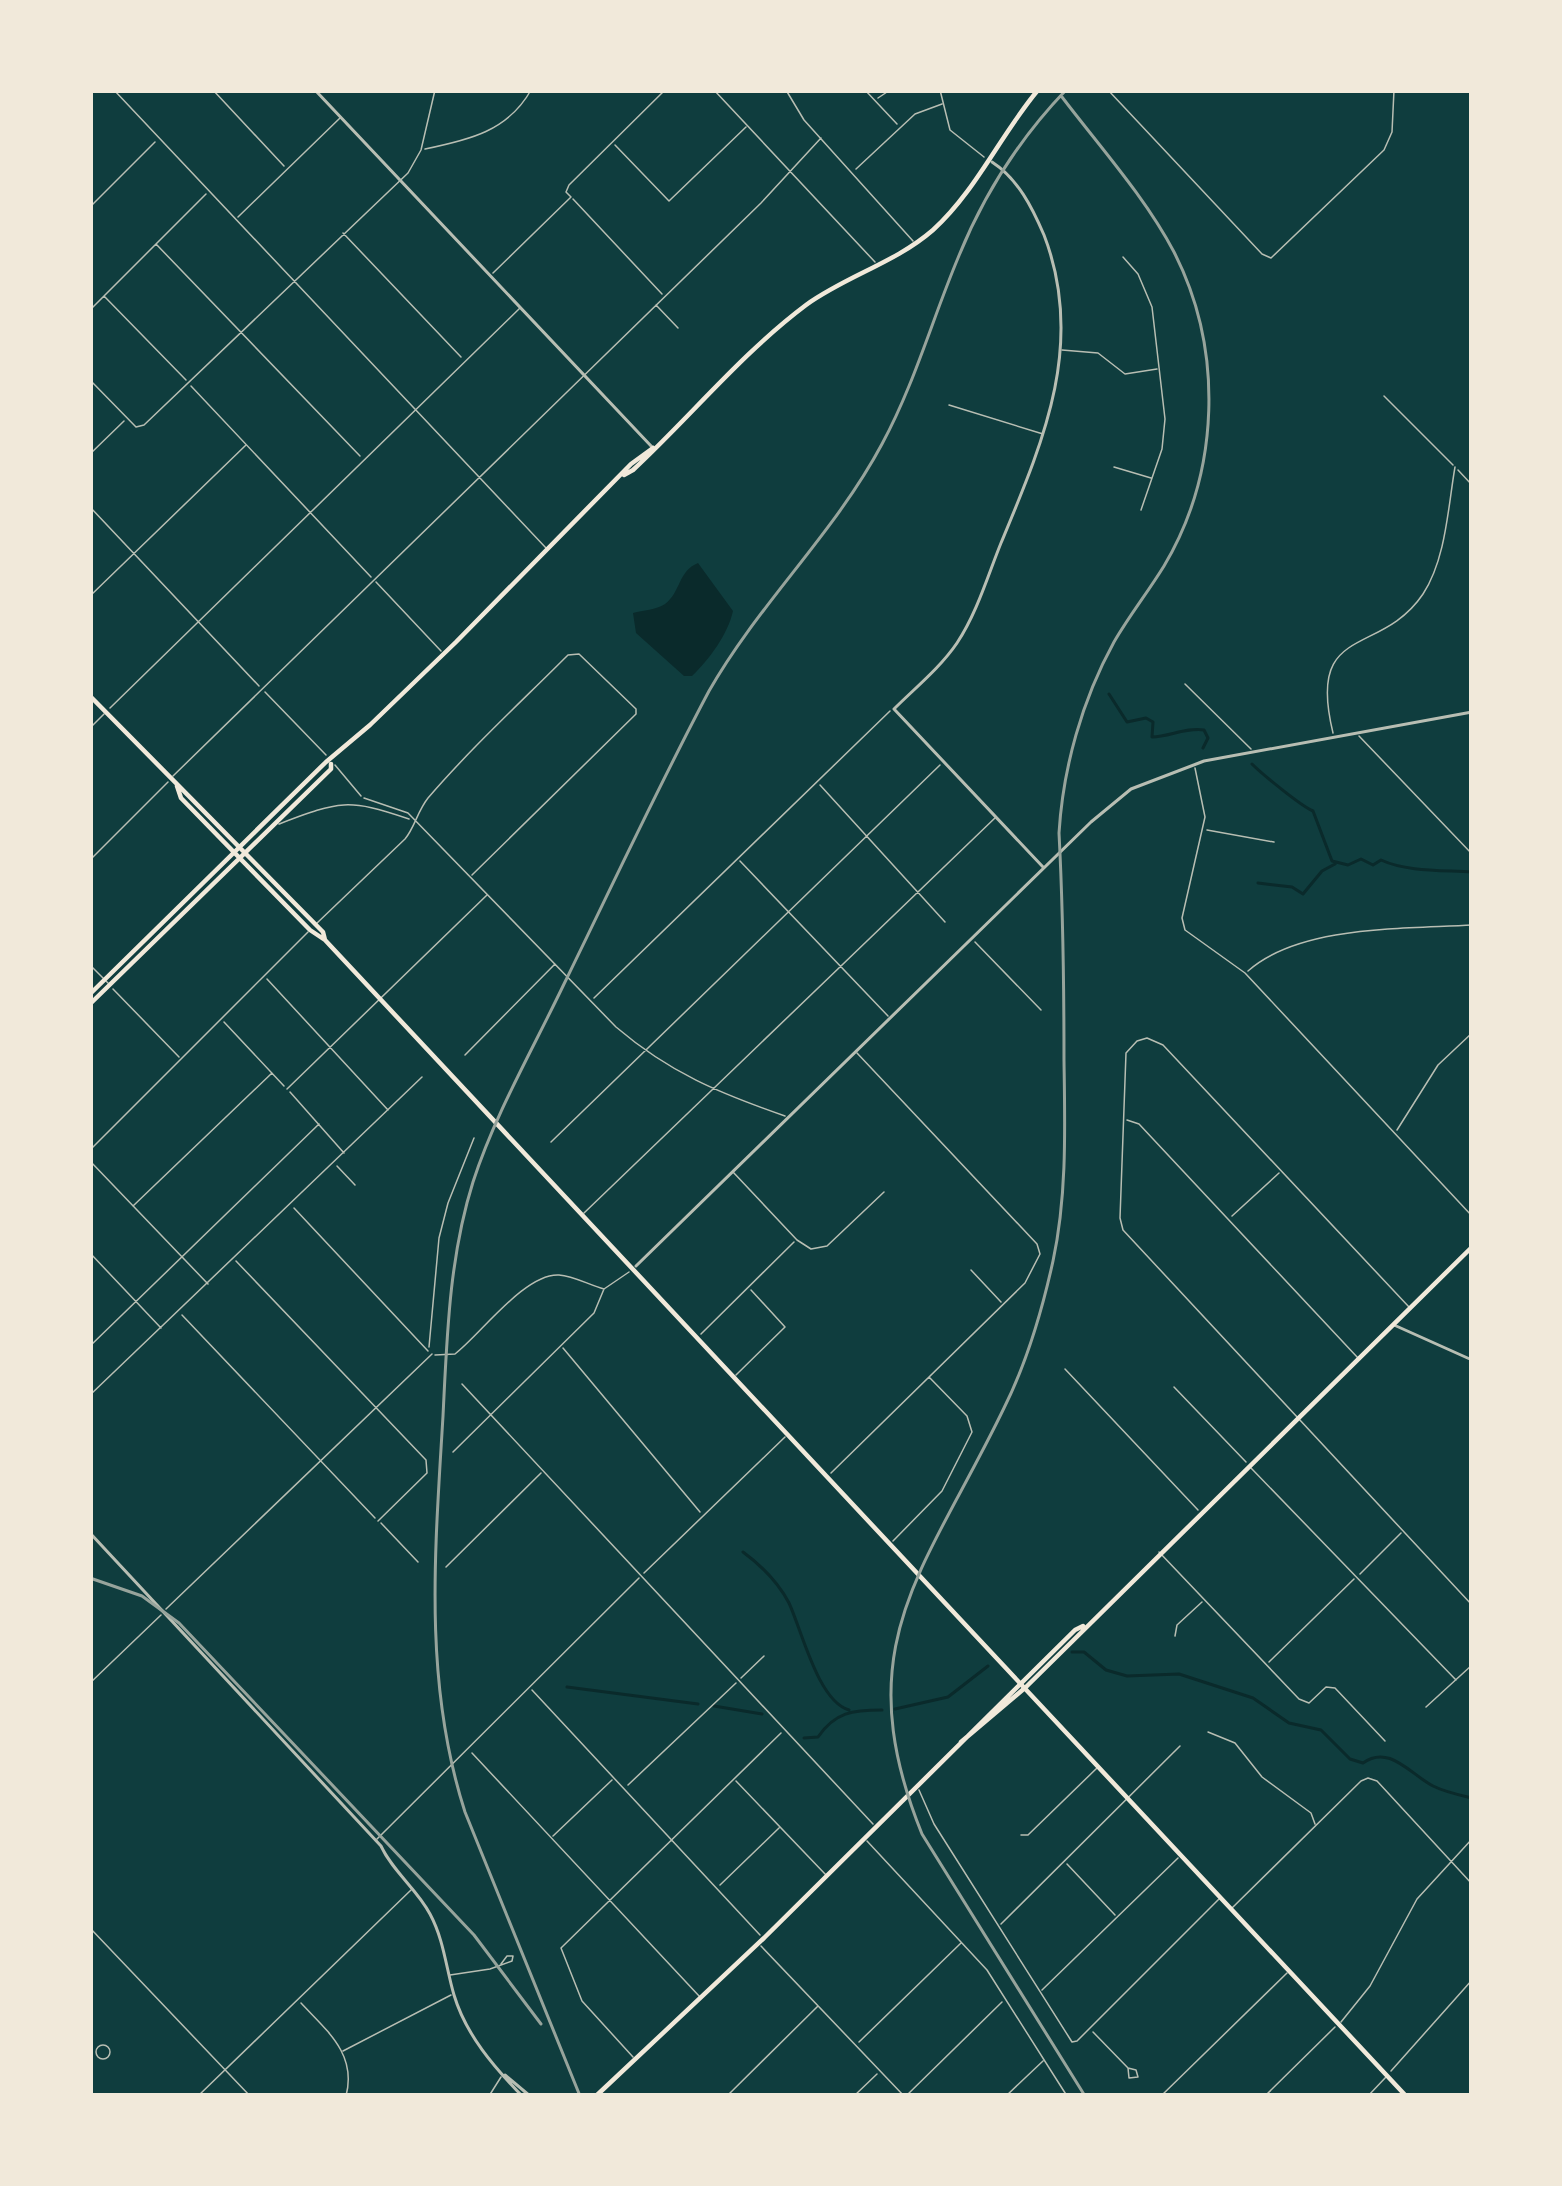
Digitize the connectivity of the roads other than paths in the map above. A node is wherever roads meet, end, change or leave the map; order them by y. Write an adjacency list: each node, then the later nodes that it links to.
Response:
1 (114, 90): 21 (street)
2 (213, 90): 25 (street)
3 (315, 90): 17 (street)
4 (435, 90): 23 (street)
5 (531, 90): 23 (street)
6 (665, 90): 22 (street)
7 (714, 90): 18 (street)
8 (786, 90): 20 (street)
9 (865, 90): 15 (street)
10 (890, 90): 15 (street)
11 (940, 90): 16 (street)
12 (1038, 90): 24 (main road)
13 (1108, 90): 14 (street)
14 (1394, 90)
15 (874, 100): 19 (street)
16 (942, 104): 19 (street); 24 (street)
17 (341, 118): 25 (street); 28 (street)
18 (747, 126): 22 (street); 26 (street)
19 (900, 127): 27 (street)
20 (820, 138): 26 (street); 27 (street)
21 (158, 139): 29 (street); 31 (street)
22 (612, 142): 30 (street)
23 (422, 150): 28 (street)
24 (987, 159): 35 (main road); 47 (street)
25 (287, 169): 32 (street)
26 (790, 170): 37 (street); 41 (street)
27 (853, 172): 35 (street)
28 (400, 180): 33 (street); 38 (street)
29 (208, 192): 32 (street); 34 (street)
30 (571, 197): 38 (street); 41 (street)
31 (90, 207)
32 (235, 220): 39 (street)
33 (343, 232): 39 (street); 48 (street)
34 (156, 244): 40 (street); 46 (street)
35 (915, 244): 37 (main road)
36 (1123, 257): 49 (street)
37 (877, 266): 59 (main road)
38 (490, 276): 43 (street)
39 (292, 281): 46 (street); 55 (street)
40 (104, 296): 44 (street); 52 (street)
41 (664, 296): 42 (street)
42 (656, 305): 45 (street); 50 (street)
43 (520, 308): 48 (street); 50 (street)
44 (90, 310)
45 (678, 328)
46 (240, 331): 52 (street); 61 (street)
47 (1062, 350): 49 (street); 57 (street)
48 (464, 360): 55 (street)
49 (1160, 368): 65 (street)
50 (584, 375): 59 (street); 64 (street)
51 (90, 380): 56 (street)
52 (188, 382): 56 (street); 58 (street)
53 (1384, 396): 63 (street)
54 (949, 405): 57 (street)
55 (413, 410): 61 (street); 64 (street)
56 (127, 418): 60 (street)
57 (1044, 434): 79 (street)
58 (246, 445): 68 (street); 71 (street)
59 (653, 448): 70 (main road)
60 (90, 454)
61 (362, 459): 68 (street)
62 (1114, 467): 65 (street)
63 (1456, 467): 66 (street); 84 (street)
64 (480, 478): 70 (street); 72 (street)
65 (1154, 479): 69 (street)
66 (1472, 485)
67 (90, 507): 71 (street)
68 (309, 511): 72 (street); 74 (street)
69 (1142, 511)
70 (549, 550): 75 (main road)
71 (134, 554): 73 (street); 74 (street)
72 (374, 579): 75 (street); 77 (street)
73 (90, 596)
74 (198, 621): 77 (street); 80 (street)
75 (443, 654): 86 (main road)
76 (1185, 684): 85 (street)
77 (262, 689): 86 (street); 89 (street)
78 (90, 696): 80 (main road)
79 (893, 709): 87 (street); 90 (street)
80 (106, 712): 82 (street); 89 (main road)
81 (1472, 712): 83 (street)
82 (90, 728)
83 (1356, 733): 84 (street); 101 (street)
84 (1334, 737): 85 (street)
85 (1254, 752): 88 (street)
86 (332, 761): 91 (street); 95 (main road); 99 (main road)
87 (944, 761): 93 (street); 97 (street)
88 (1194, 764): 96 (street); 105 (street)
89 (170, 779): 99 (main road); 104 (street)
90 (817, 782): 97 (street); 102 (street)
91 (364, 798): 92 (street); 94 (street)
92 (366, 804): 94 (street); 95 (street)
93 (996, 816): 105 (street); 107 (street)
94 (413, 819): 106 (street); 106 (street); 112 (street)
95 (275, 825): 100 (main road)
96 (1203, 830): 98 (street); 117 (street)
97 (867, 836): 107 (street); 109 (street)
98 (1274, 842)
99 (237, 849): 100 (main road); 103 (main road); 119 (main road)
100 (247, 854): 103 (main road); 112 (main road)
101 (1472, 854)
102 (737, 858): 109 (street); 122 (street)
103 (240, 859): 112 (main road); 119 (main road)
104 (90, 860)
105 (1044, 868): 113 (street)
106 (472, 875): 108 (street)
107 (917, 889): 110 (street); 115 (street)
108 (489, 893): 114 (street); 121 (street)
109 (789, 912): 115 (street); 129 (street)
110 (945, 922)
111 (1472, 925): 117 (street)
112 (313, 927): 118 (street); 121 (main road)
113 (972, 939): 124 (street); 125 (street)
114 (556, 962): 122 (street); 131 (street)
115 (838, 964): 125 (street); 136 (street)
116 (90, 965): 119 (street)
117 (1245, 973): 141 (street)
118 (264, 976): 126 (street); 128 (street)
119 (107, 982): 120 (main road); 123 (main road); 132 (street)
120 (90, 994)
121 (381, 999): 128 (street); 154 (main road)
122 (592, 1001): 129 (street)
123 (90, 1004)
124 (1041, 1010)
125 (890, 1018): 130 (street)
126 (221, 1019): 132 (street); 133 (street)
127 (1472, 1033): 141 (street)
128 (331, 1048): 135 (street); 137 (street)
129 (645, 1052): 136 (street); 143 (street)
130 (857, 1053): 138 (street); 168 (street)
131 (465, 1054)
132 (181, 1060): 144 (street)
133 (272, 1073): 135 (street); 153 (street)
134 (422, 1077): 137 (street)
135 (287, 1088): 140 (street)
136 (711, 1090): 138 (street); 154 (street)
137 (388, 1110): 145 (street)
138 (789, 1118): 149 (street)
139 (1123, 1119): 148 (street); 156 (street); 187 (street)
140 (319, 1124): 145 (street); 160 (street)
141 (1394, 1133): 155 (street)
142 (474, 1138): 176 (street)
143 (551, 1142)
144 (90, 1150)
145 (344, 1153): 147 (street)
146 (90, 1161): 153 (street)
147 (334, 1163): 150 (street); 152 (street)
148 (1283, 1169): 156 (street); 169 (street)
149 (733, 1171): 157 (street); 162 (street)
150 (355, 1185)
151 (884, 1192): 157 (street)
152 (291, 1205): 161 (street); 176 (street)
153 (133, 1206): 160 (street)
154 (584, 1213): 162 (main road)
155 (1472, 1216)
156 (1229, 1219): 177 (street)
157 (797, 1240): 165 (street)
158 (1472, 1247): 169 (main road)
159 (90, 1253): 167 (street)
160 (182, 1258): 164 (street); 167 (street)
161 (234, 1259): 164 (street); 185 (street)
162 (634, 1268): 166 (street); 173 (main road)
163 (971, 1270): 168 (street)
164 (208, 1284): 170 (street)
165 (749, 1287): 173 (street); 180 (street)
166 (604, 1289): 175 (street); 176 (street)
167 (136, 1302): 172 (street); 174 (street)
168 (1003, 1304): 181 (street)
169 (1410, 1308): 171 (main road)
170 (179, 1312): 172 (street); 190 (street)
171 (1393, 1324): 177 (main road); 178 (street)
172 (161, 1328): 184 (street)
173 (698, 1337): 180 (main road)
174 (90, 1346)
175 (560, 1346): 186 (street); 195 (street)
176 (430, 1353): 185 (street)
177 (1358, 1358): 187 (main road)
178 (1472, 1360)
179 (1066, 1369): 194 (street)
180 (735, 1376): 188 (main road)
181 (929, 1376): 193 (street); 199 (street)
182 (462, 1384): 186 (street)
183 (1174, 1387): 191 (street)
184 (90, 1396)
185 (376, 1408): 190 (street); 196 (street)
186 (489, 1415): 189 (street); 192 (street)
187 (1298, 1417): 191 (main road); 197 (street)
188 (788, 1434): 193 (main road); 195 (street)
189 (453, 1452)
190 (322, 1460): 196 (street); 207 (street)
191 (1249, 1465): 194 (main road); 204 (street)
192 (543, 1471): 202 (street); 203 (street)
193 (827, 1476): 199 (main road)
194 (1200, 1512): 200 (main road)
195 (703, 1515): 203 (street)
196 (379, 1521): 201 (street)
197 (1403, 1531): 204 (street); 206 (street)
198 (90, 1533): 207 (street)
199 (890, 1543): 215 (main road)
200 (1160, 1552): 205 (street); 215 (main road)
201 (418, 1562)
202 (446, 1567)
203 (640, 1576): 213 (street); 216 (street)
204 (1358, 1576): 210 (street); 212 (street)
205 (1204, 1599): 208 (street); 210 (street)
206 (1472, 1605)
207 (163, 1612): 214 (street); 237 (street)
208 (1174, 1636)
209 (764, 1656): 213 (street)
210 (1267, 1664): 220 (street)
211 (1472, 1665): 212 (street)
212 (1456, 1679): 217 (street)
213 (739, 1680): 218 (street); 227 (street)
214 (90, 1684)
215 (1023, 1684): 223 (main road); 226 (main road)
216 (530, 1688): 222 (street); 224 (street)
217 (1426, 1707)
218 (784, 1730): 225 (street); 231 (street)
219 (1208, 1732): 229 (street)
220 (1385, 1742)
221 (1180, 1746): 228 (street)
222 (469, 1750): 233 (street); 237 (street)
223 (1099, 1767): 228 (main road); 232 (street)
224 (615, 1777): 227 (street); 233 (street)
225 (732, 1780): 230 (street); 235 (street)
226 (917, 1786): 231 (main road); 249 (street)
227 (625, 1787): 235 (street)
228 (1129, 1798): 238 (main road); 239 (street)
229 (1316, 1826): 240 (street); 247 (street)
230 (780, 1827): 241 (street); 243 (street)
231 (875, 1827): 234 (main road)
232 (1021, 1835)
233 (551, 1838): 246 (street)
234 (864, 1838): 241 (main road); 252 (street)
235 (673, 1839): 243 (street); 246 (street)
236 (1472, 1839): 240 (street)
237 (376, 1840): 244 (street)
238 (1181, 1854): 245 (main road); 248 (street)
239 (1064, 1861): 248 (street); 249 (street)
240 (1450, 1861): 242 (street); 263 (street)
241 (826, 1875): 251 (main road)
242 (1472, 1884)
243 (717, 1887): 251 (street)
244 (412, 1889): 255 (street); 261 (street)
245 (1221, 1897): 247 (main road); 264 (street)
246 (610, 1901): 259 (street); 270 (street)
247 (1232, 1908): 254 (main road)
248 (1117, 1917): 257 (street)
249 (998, 1927): 257 (street)
250 (90, 1928): 272 (street)
251 (761, 1940): 259 (main road); 262 (street)
252 (962, 1942): 260 (street); 265 (street)
253 (501, 1964): 255 (street)
254 (1290, 1970): 263 (main road); 288 (street)
255 (449, 1975): 258 (street)
256 (1472, 1980): 275 (street)
257 (1039, 1993): 264 (street)
258 (454, 1994): 268 (street); 274 (street)
259 (701, 1999): 270 (main road)
260 (1005, 1999): 269 (street); 285 (street)
261 (298, 2000): 268 (street); 272 (street)
262 (818, 2006): 265 (street); 283 (street)
263 (1339, 2023): 275 (main road); 289 (street)
264 (1090, 2029): 271 (street)
265 (856, 2044): 273 (street)
266 (90, 2046): 267 (street)
267 (96, 2049)
268 (343, 2051): 279 (street)
269 (1044, 2060): 286 (street); 287 (street)
270 (636, 2061): 276 (main road)
271 (1128, 2068)
272 (225, 2070): 277 (street); 278 (street)
273 (880, 2070): 284 (street); 285 (street)
274 (503, 2074): 280 (street); 281 (street); 282 (street)
275 (1387, 2076): 290 (street); 291 (main road)
276 (601, 2095)
277 (198, 2096)
278 (250, 2096)
279 (346, 2096)
280 (489, 2096)
281 (522, 2096)
282 (530, 2096)
283 (727, 2096)
284 (854, 2096)
285 (905, 2096)
286 (1006, 2096)
287 (1066, 2096)
288 (1161, 2096)
289 (1265, 2096)
290 (1368, 2096)
291 (1406, 2096)

